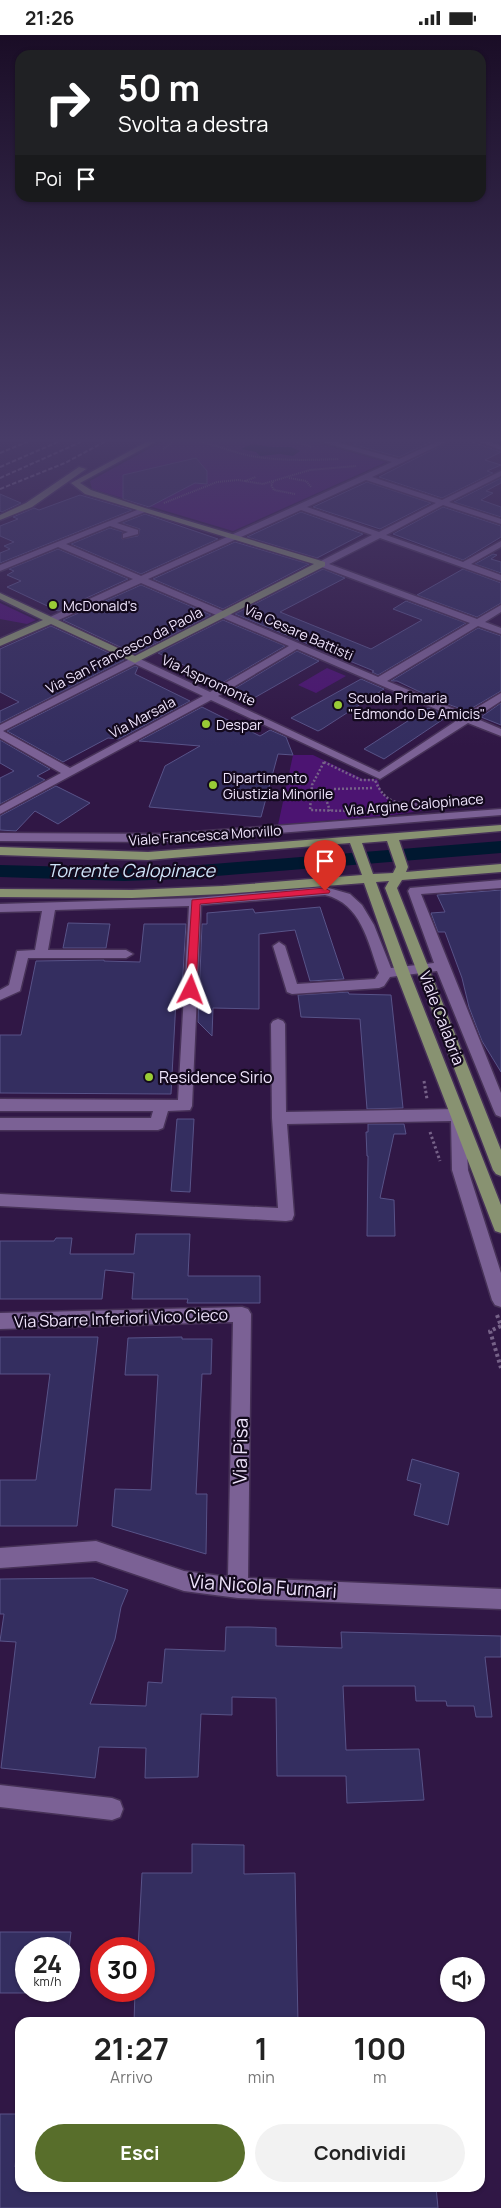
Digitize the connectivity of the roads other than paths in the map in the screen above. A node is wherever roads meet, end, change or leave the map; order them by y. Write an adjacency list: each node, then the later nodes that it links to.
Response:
1 (62, 542): 6 (street)
2 (221, 542): 12 (street)
3 (251, 542): 8 (main road)
4 (364, 542): 8 (street, Via San Francesco da Paola)
5 (403, 542): 9 (street)
6 (58, 544): 10 (street); 12 (street, Via Cesare Battisti)
7 (501, 544): 9 (street)
8 (322, 564): 15 (main road, Via San Francesco da Paola); 17 (street)
9 (463, 565): 11 (street)
10 (0, 568)
11 (501, 578)
12 (141, 580): 15 (street, Via Cesare Battisti); 16 (street)
13 (0, 596): 16 (main road, Via Aspromonte)
14 (501, 608): 17 (street)
15 (224, 614): 20 (street, Via Cesare Battisti); 21 (main road, Via San Francesco da Paola)
16 (52, 620): 19 (main road); 21 (main road, Via Aspromonte)
17 (478, 622): 18 (street); 22 (street)
18 (501, 631)
19 (0, 643)
20 (296, 646): 22 (street, Via Cesare Battisti); 23 (street, Via Marsala)
21 (135, 660): 23 (street, Via Aspromonte); 26 (street, Via San Francesco da Paola)
22 (379, 681): 25 (street, Via Cesare Battisti)
23 (210, 696): 25 (street, Via Aspromonte); 29 (street, Via Marsala)
24 (501, 696): 25 (street)
25 (467, 718): 27 (street, Via Cesare Battisti)
26 (0, 729)
27 (501, 733)
28 (0, 734): 29 (street)
29 (68, 772): 30 (street, Via Marsala)
30 (0, 811)
31 (501, 812): 32 (street, Via Argine Calopinace)
32 (387, 822): 34 (street, Via Argine Calopinace); 35 (street)
33 (501, 828): 35 (main road, Viale Francesca Morvillo)
34 (0, 837)
35 (393, 840): 36 (main road, Viale Francesca Morvillo); 39 (main road)
36 (356, 843): 37 (main road, Viale Francesca Morvillo); 40 (main road, Viale Calabria)
37 (0, 851)
38 (501, 868): 39 (main road)
39 (400, 872): 40 (main road); 50 (main road, Viale Calabria)
40 (367, 875): 42 (main road); 51 (main road, Viale Calabria)
41 (501, 883): 49 (street, Viale Calabria)
42 (0, 893)
43 (195, 902): 44 (street); 52 (street); 56 (street)
44 (49, 907): 45 (street); 47 (street)
45 (0, 908)
46 (280, 946): 52 (street)
47 (41, 953): 48 (street); 53 (street)
48 (126, 954)
49 (442, 966): 50 (street); 57 (street, Viale Calabria)
50 (422, 969): 51 (street); 61 (main road, Viale Calabria)
51 (402, 971): 52 (street); 58 (main road, Viale Calabria)
52 (386, 973)
53 (0, 995)
54 (278, 1024): 59 (street)
55 (0, 1105): 56 (street)
56 (161, 1106): 60 (street)
57 (501, 1111)
58 (458, 1115): 59 (street); 63 (main road, Viale Calabria); 64 (street, Viale Calabria)
59 (279, 1118): 62 (street)
60 (0, 1124)
61 (501, 1170)
62 (0, 1200)
63 (501, 1226)
64 (501, 1300)
65 (242, 1315): 66 (street, Via Sbarre Inferiori Vico Cieco); 68 (street, Via Pisa)
66 (0, 1321)
67 (0, 1558): 68 (street, Via Nicola Furnari)
68 (238, 1588): 69 (street, Via Nicola Furnari)
69 (501, 1599)
70 (0, 1796): 71 (street)
71 (112, 1809)

